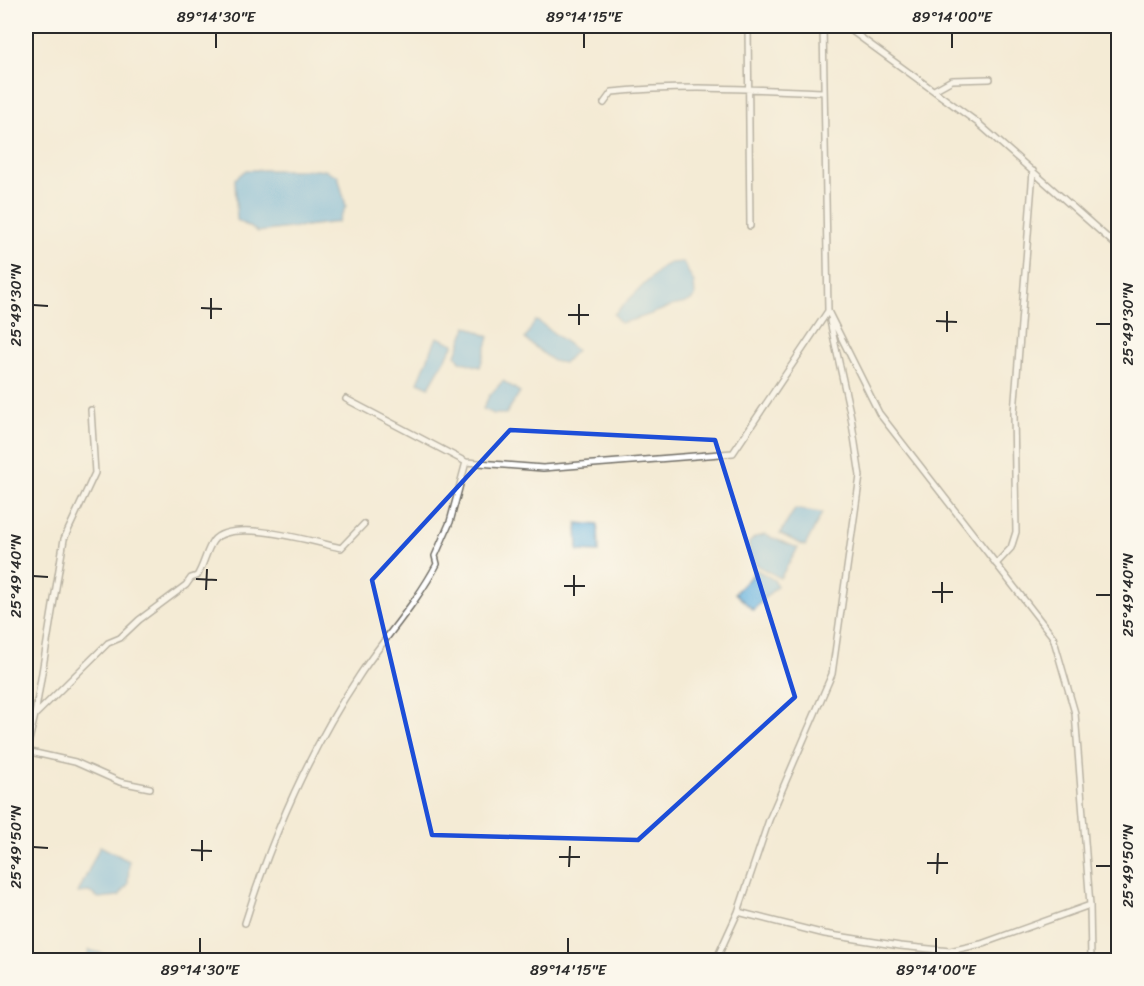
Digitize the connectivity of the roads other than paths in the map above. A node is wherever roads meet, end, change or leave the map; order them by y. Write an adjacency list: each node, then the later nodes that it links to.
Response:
1 (748, 26): 5 (street)
2 (823, 26): 7 (street)
3 (845, 26): 6 (street)
4 (990, 79): 6 (street)
5 (748, 89): 7 (street); 8 (street); 10 (street)
6 (934, 90): 9 (street)
7 (823, 92): 12 (street)
8 (604, 103)
9 (1033, 171): 11 (street); 17 (street)
10 (750, 226)
11 (1119, 247)
12 (828, 311): 15 (street); 17 (street); 22 (street)
13 (346, 399): 15 (street)
14 (91, 410): 18 (street)
15 (466, 462): 23 (street)
16 (364, 524): 18 (street)
17 (996, 564): 21 (street)
18 (35, 715): 19 (street)
19 (26, 752): 20 (street)
20 (150, 788)
21 (1090, 905): 22 (street); 25 (street)
22 (738, 912): 24 (street)
23 (245, 923)
24 (716, 960)
25 (1091, 960)

